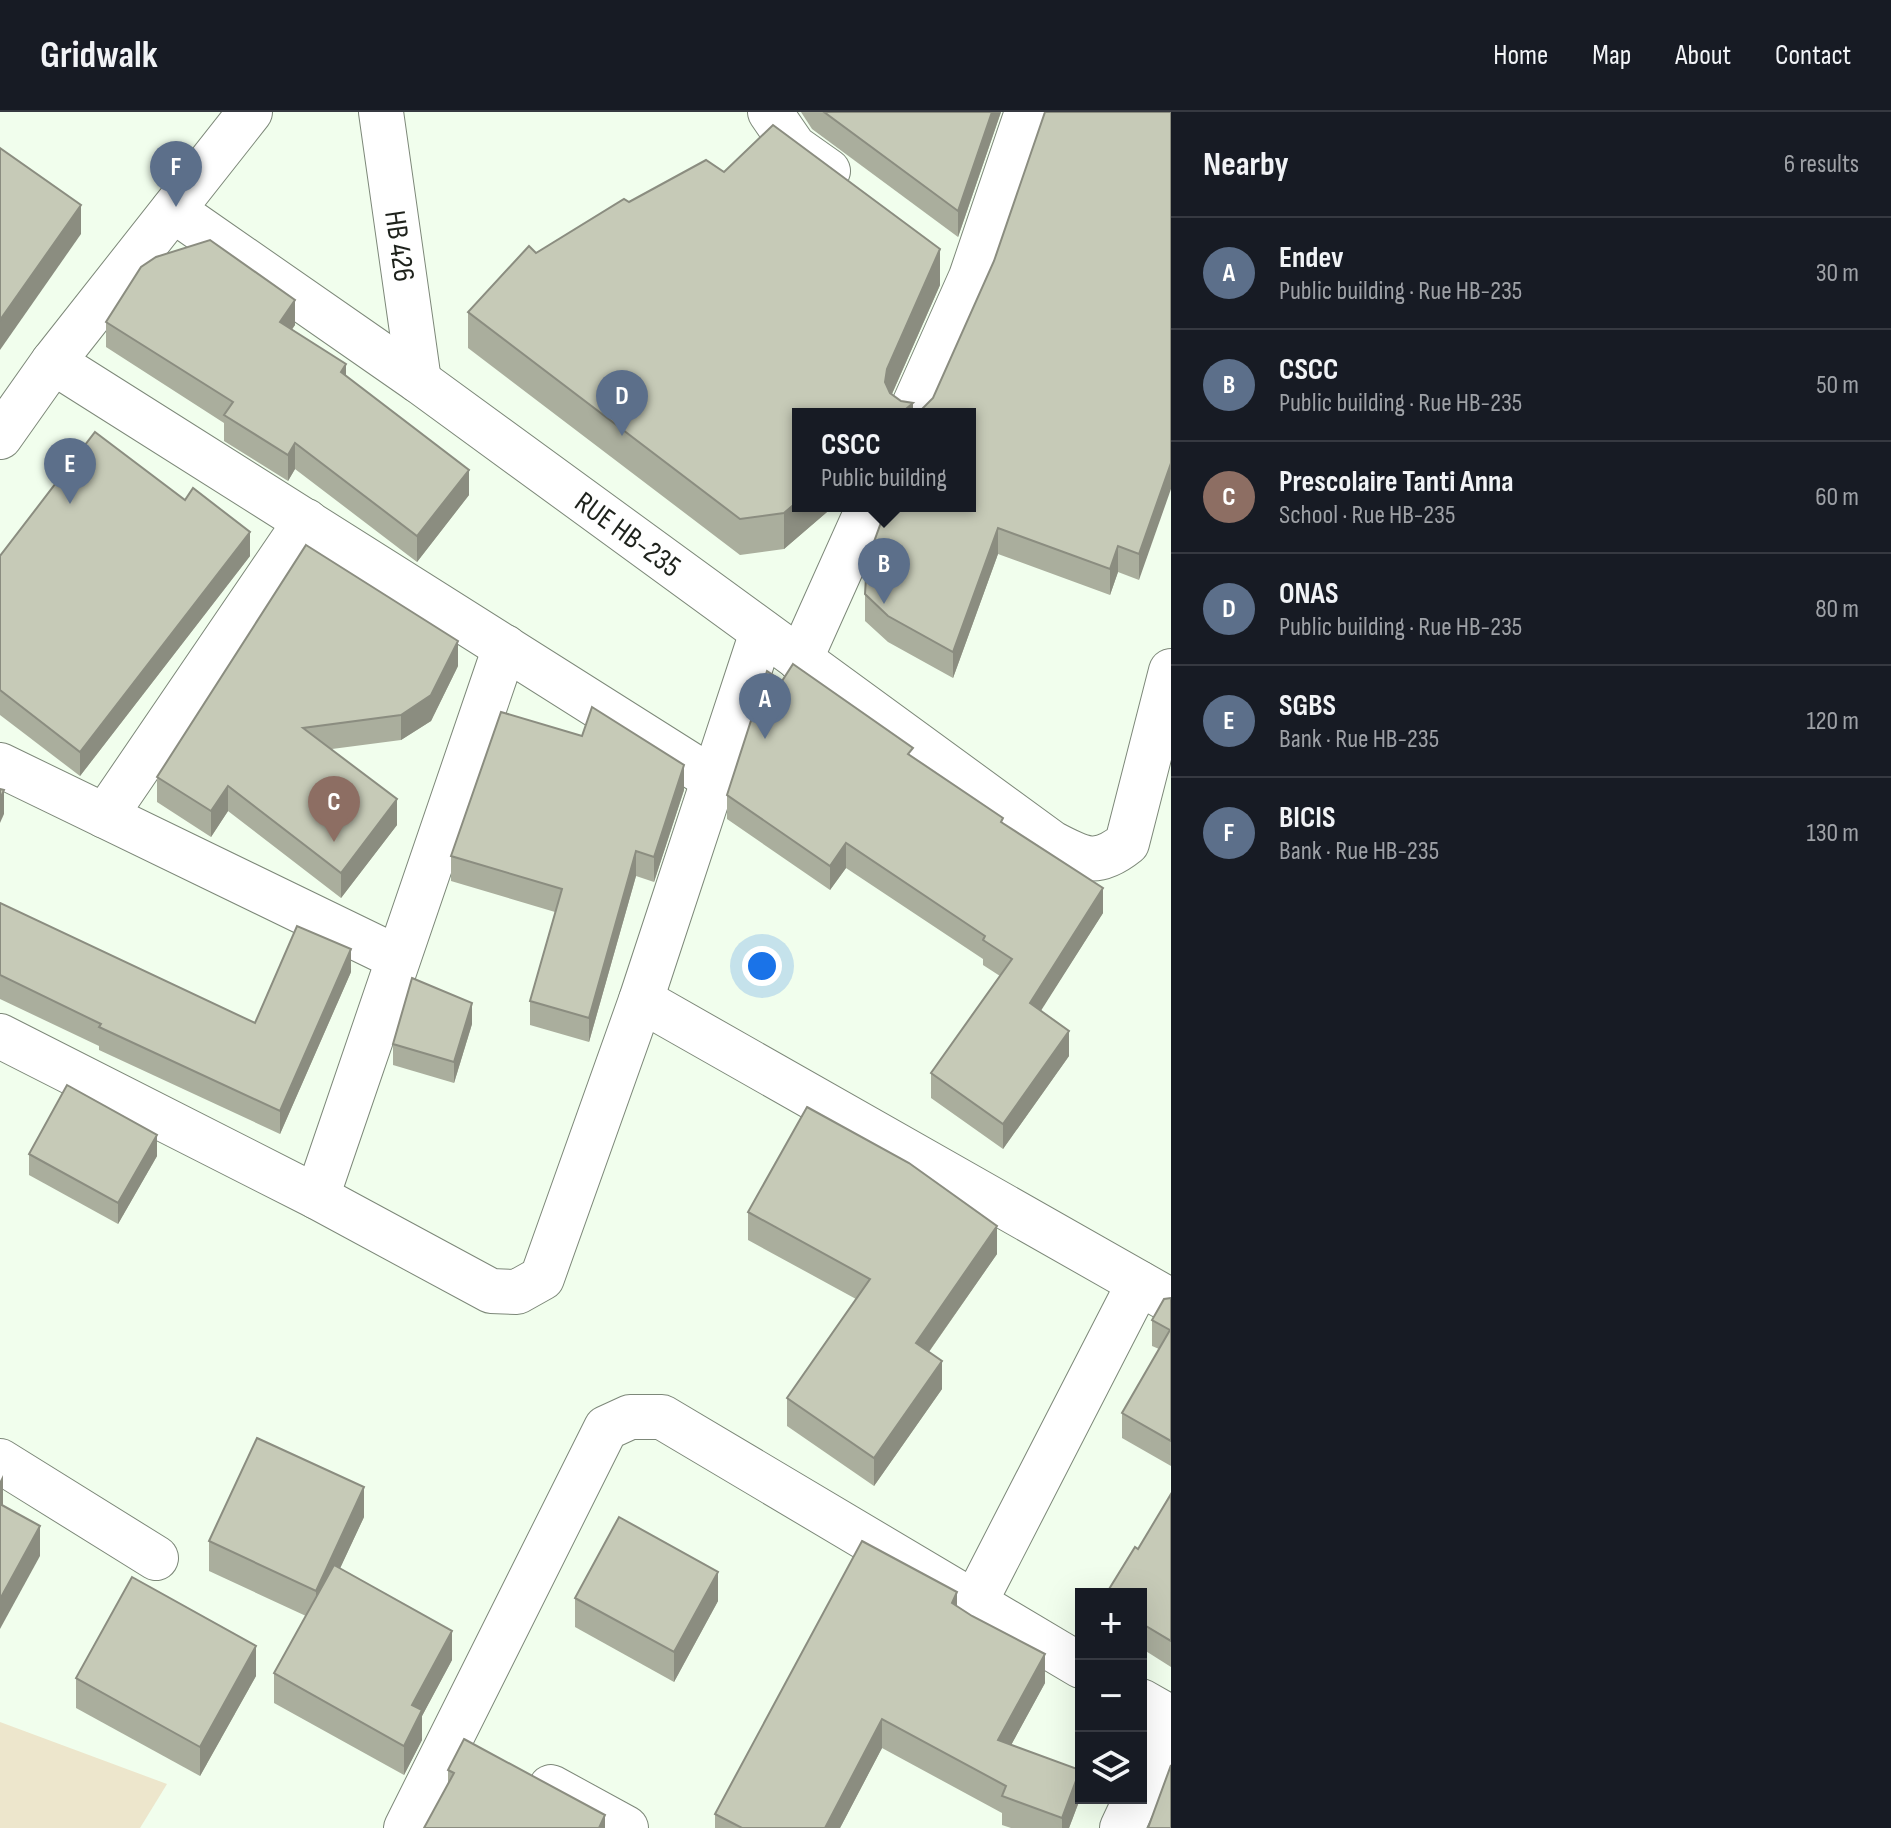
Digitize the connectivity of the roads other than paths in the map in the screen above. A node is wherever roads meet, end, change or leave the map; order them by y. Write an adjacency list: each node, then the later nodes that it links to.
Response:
1 (250, 112): 6 (street)
2 (381, 112): 10 (street, HB 426)
3 (770, 112): 5 (street)
4 (1027, 112): 8 (street)
5 (858, 193)
6 (173, 210): 9 (street); 10 (street, RUE HB-235)
7 (933, 249): 8 (street)
8 (971, 277): 11 (street)
9 (53, 362): 12 (street); 14 (street)
10 (419, 381): 15 (street, RUE HB-235)
11 (913, 408)
12 (0, 437)
13 (866, 512): 17 (street)
14 (306, 521): 16 (street); 21 (street)
15 (762, 632): 17 (street, RUE HB-235); 20 (street)
16 (505, 647): 20 (street); 22 (street)
17 (800, 660): 18 (street, RUE HB-235)
18 (1171, 671)
19 (0, 765): 21 (street)
20 (713, 779): 23 (street)
21 (105, 816): 22 (street)
22 (398, 958): 25 (street)
23 (641, 1000): 25 (street); 26 (street)
24 (0, 1036): 25 (street)
25 (317, 1197)
26 (1155, 1292): 29 (street)
27 (0, 1461): 28 (street)
28 (156, 1558)
29 (974, 1604): 30 (street); 34 (street)
30 (1075, 1663)
31 (1147, 1704): 32 (street)
32 (1171, 1718)
33 (1171, 1728): 35 (street)
34 (454, 1735): 37 (street); 38 (street)
35 (1147, 1777)
36 (1133, 1804): 39 (street)
37 (406, 1828)
38 (626, 1828)
39 (1122, 1828)

